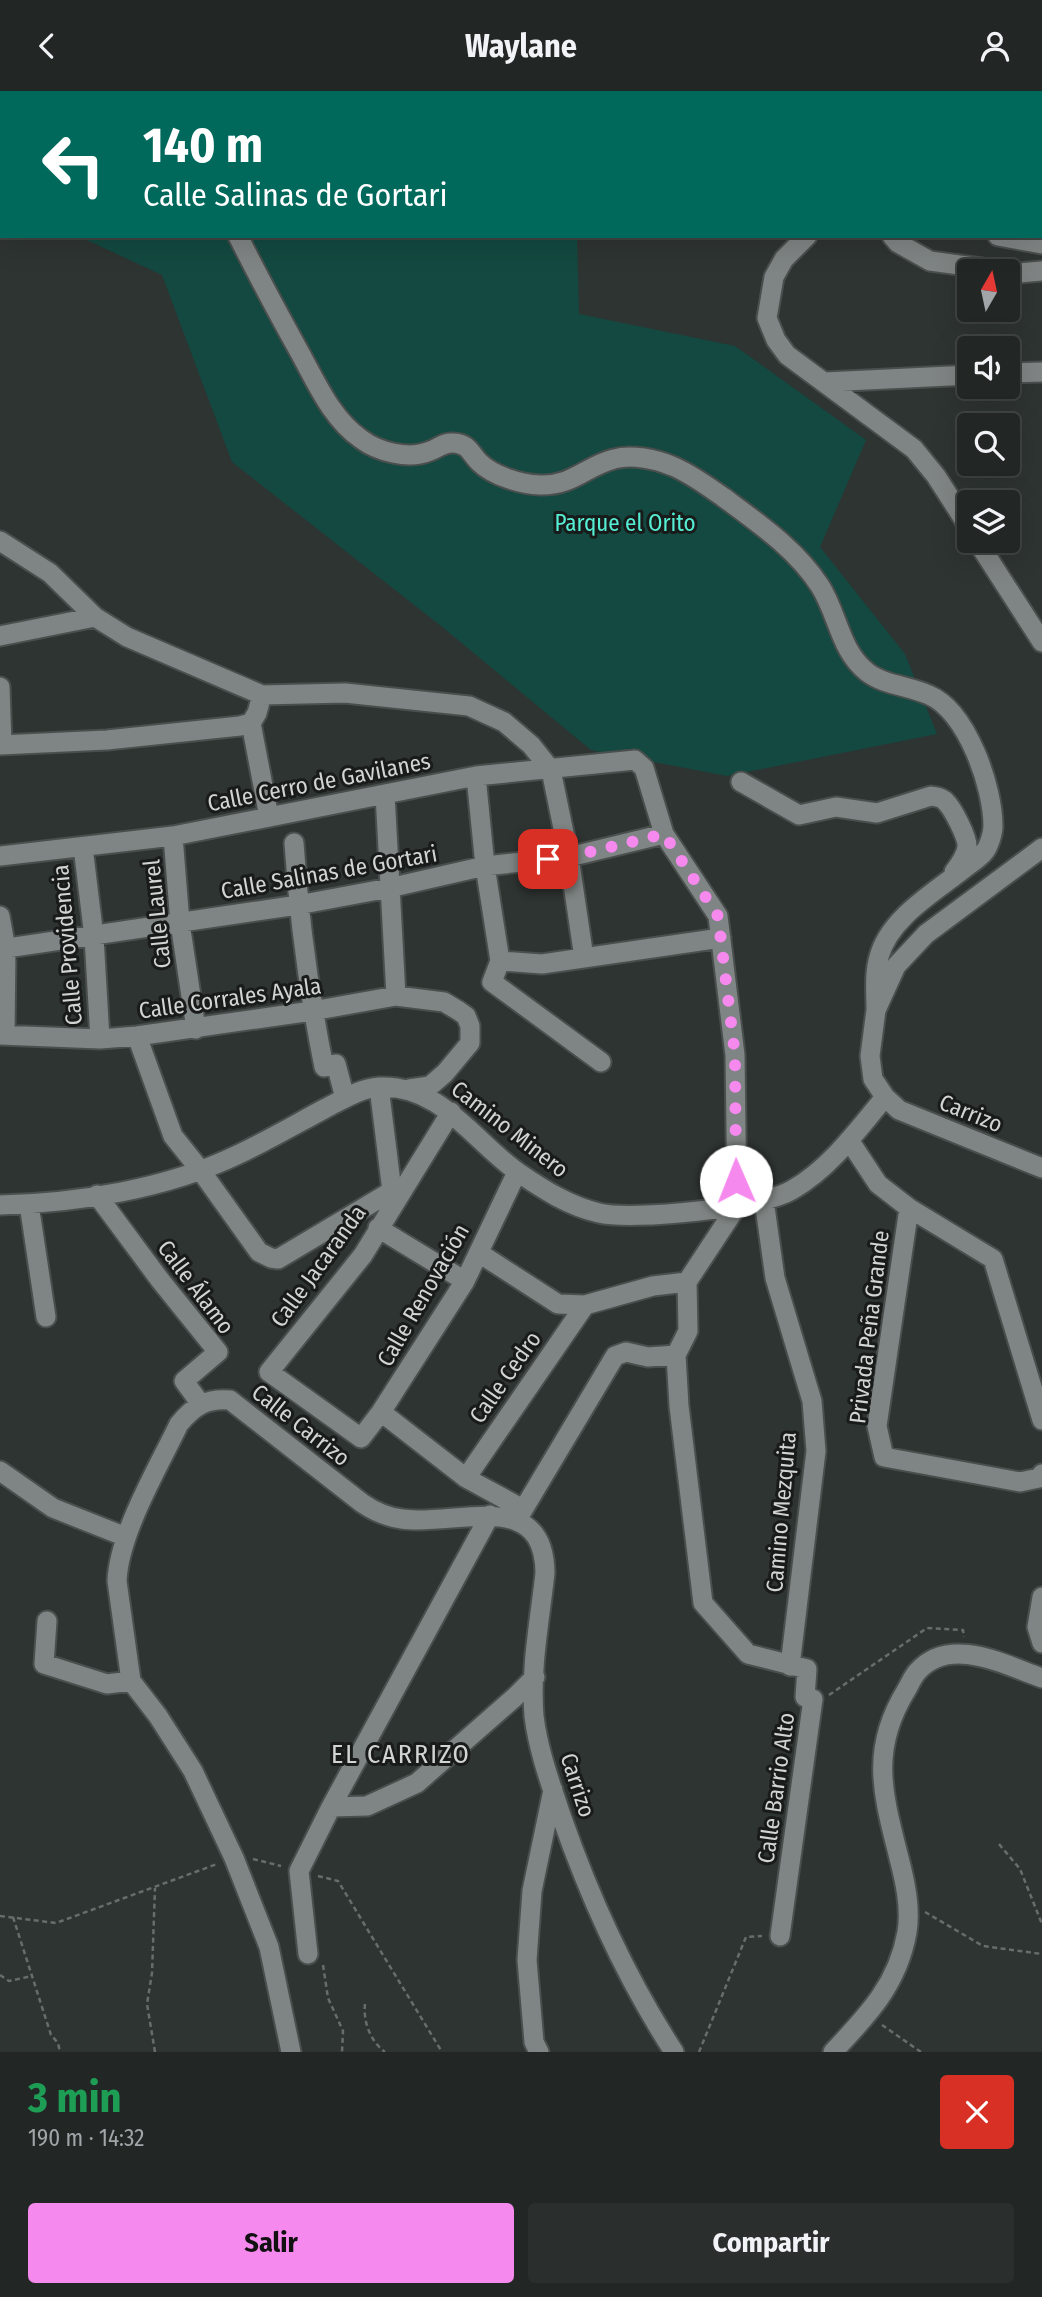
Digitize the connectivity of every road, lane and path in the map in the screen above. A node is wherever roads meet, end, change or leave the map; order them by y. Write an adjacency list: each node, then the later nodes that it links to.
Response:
1 (239, 238): 34 (street)
2 (805, 238): 10 (street)
3 (894, 238): 6 (street)
4 (1009, 238): 5 (street)
5 (1042, 244)
6 (1042, 271)
7 (1042, 372): 8 (street)
8 (1020, 373)
9 (957, 376): 10 (street)
10 (824, 382): 11 (street)
11 (957, 509)
12 (0, 541): 14 (street)
13 (985, 553): 16 (street)
14 (95, 617): 15 (street); 18 (street)
15 (0, 636)
16 (1042, 642)
17 (0, 687): 20 (street)
18 (262, 695): 19 (street); 21 (street)
19 (251, 723): 20 (street); 25 (street)
20 (1, 745)
21 (551, 770): 22 (street, Calle Cerro de Gavilanes); 26 (street, Calle Cerro de Gavilanes); 32 (street)
22 (475, 776): 24 (street, Calle Cerro de Gavilanes); 33 (street)
23 (741, 782): 34 (street)
24 (385, 794): 25 (street, Calle Cerro de Gavilanes); 35 (street)
25 (270, 817): 27 (street, Calle Cerro de Gavilanes)
26 (664, 834): 32 (street, Calle Salinas de Gortari); 40 (street)
27 (173, 836): 29 (street, Calle Cerro de Gavilanes); 38 (street, Calle Laurel)
28 (294, 843): 36 (street)
29 (83, 847): 31 (street, Calle Cerro de Gavilanes); 39 (street, Calle Providencia)
30 (1042, 848): 45 (street)
31 (0, 856)
32 (569, 857): 33 (street, Calle Salinas de Gortari); 42 (street)
33 (485, 866): 35 (street, Calle Salinas de Gortari); 43 (street)
34 (948, 882): 45 (street)
35 (389, 888): 36 (street, Calle Salinas de Gortari); 44 (street)
36 (298, 905): 38 (street, Calle Salinas de Gortari); 46 (street)
37 (0, 916): 41 (street)
38 (180, 923): 39 (street, Calle Salinas de Gortari); 47 (street, Calle Laurel)
39 (94, 937): 41 (street, Calle Salinas de Gortari); 50 (street, Calle Providencia)
40 (721, 938): 42 (street); 65 (street)
41 (3, 949): 48 (street)
42 (584, 958): 43 (street)
43 (500, 961): 51 (street)
44 (396, 996): 46 (street, Calle Corrales Ayala); 53 (street, Calle Corrales Ayala)
45 (876, 1010): 54 (street)
46 (313, 1011): 47 (street, Calle Corrales Ayala); 55 (street)
47 (196, 1029): 49 (street, Calle Corrales Ayala)
48 (2, 1035): 50 (street, Calle Corrales Ayala)
49 (137, 1037): 50 (street, Calle Corrales Ayala); 59 (street)
50 (100, 1039)
51 (601, 1062)
52 (379, 1087): 53 (street, Camino Minero); 55 (street, Camino Minero); 59 (street, Calle Jacaranda)
53 (408, 1089): 56 (street, Camino Minero)
54 (885, 1097): 57 (street, Camino Minero); 58 (street, Carrizo)
55 (345, 1098): 59 (street, Camino Minero)
56 (451, 1112): 60 (street, Camino Minero); 67 (street, Calle Jacaranda)
57 (849, 1140): 62 (street, Camino Minero); 66 (street, Privada Peña Grande)
58 (1042, 1168)
59 (201, 1171): 61 (street, Camino Minero)
60 (517, 1171): 65 (street, Camino Minero); 68 (street, Calle Renovación)
61 (97, 1195): 63 (street, Camino Minero); 74 (street, Calle Álamo)
62 (764, 1200): 65 (street, Camino Minero); 88 (street, Camino Mezquita)
63 (29, 1204): 64 (street, Camino Minero); 72 (street)
64 (0, 1205)
65 (737, 1206): 70 (street)
66 (909, 1208): 76 (street, Privada Peña Grande); 79 (street, Privada Peña Grande)
67 (378, 1228): 69 (street); 77 (street, Calle Jacaranda)
68 (479, 1253): 69 (street, Calle Renovación); 71 (street)
69 (465, 1281): 75 (street, Calle Renovación)
70 (687, 1282): 71 (street); 73 (street)
71 (585, 1305): 80 (street, Calle Cedro)
72 (46, 1317)
73 (676, 1355): 82 (street); 88 (street)
74 (200, 1403): 81 (street, Calle Carrizo); 83 (street)
75 (381, 1412): 77 (street, Calle Renovación); 80 (street, Carrizo)
76 (1042, 1420)
77 (361, 1438)
78 (0, 1471): 83 (street)
79 (1042, 1474)
80 (466, 1478): 82 (street, Carrizo)
81 (491, 1515): 82 (street, Calle Carrizo); 94 (street)
82 (520, 1515): 89 (street, Carrizo)
83 (126, 1537): 91 (street)
84 (1042, 1597): 86 (street)
85 (47, 1621): 91 (street)
86 (1042, 1643)
87 (966, 1654): 90 (street); 92 (path); 99 (street)
88 (790, 1666): 92 (street, Calle Barrio Alto)
89 (535, 1677): 93 (street, Carrizo); 94 (street)
90 (1042, 1678)
91 (131, 1681): 96 (street)
92 (813, 1699): 103 (street, Calle Barrio Alto)
93 (553, 1789): 116 (street); 117 (street, Carrizo)
94 (331, 1807): 97 (street)
95 (999, 1844): 102 (path)
96 (234, 1858): 97 (path); 98 (path); 112 (street)
97 (299, 1871): 105 (street); 115 (path)
98 (155, 1887): 101 (path); 111 (path)
99 (908, 1902): 104 (path); 109 (street)
100 (0, 1916): 101 (path)
101 (13, 1917): 107 (path)
102 (1042, 1924)
103 (780, 1936): 118 (path)
104 (1042, 1954)
105 (315, 1959): 113 (path)
106 (0, 1975): 107 (path)
107 (32, 1976): 110 (path)
108 (365, 2004): 114 (path)
109 (871, 2012): 119 (street); 120 (path)
110 (60, 2052)
111 (155, 2052)
112 (291, 2052)
113 (342, 2052)
114 (385, 2052)
115 (442, 2052)
116 (539, 2052)
117 (674, 2052)
118 (699, 2052)
119 (834, 2052)
120 (921, 2052)

